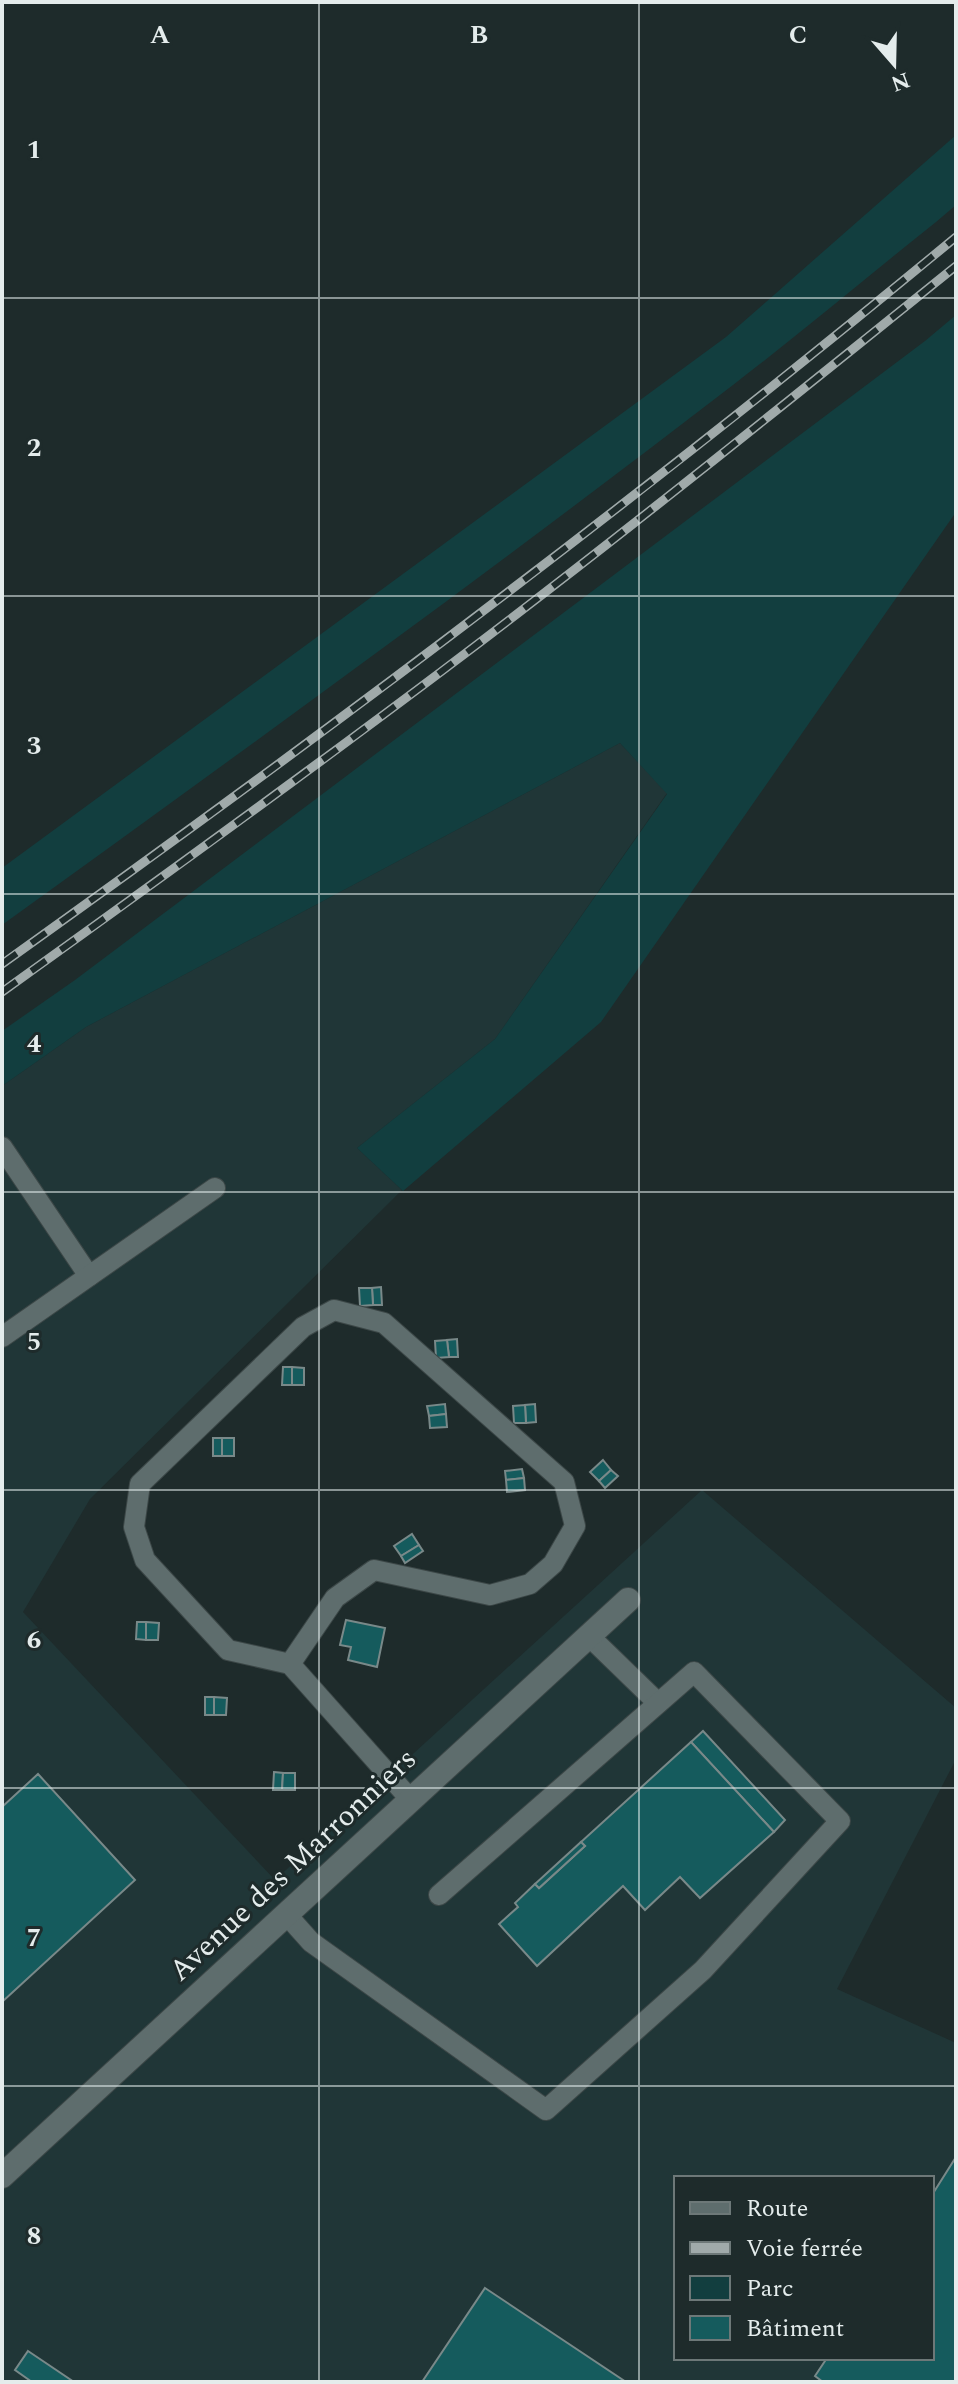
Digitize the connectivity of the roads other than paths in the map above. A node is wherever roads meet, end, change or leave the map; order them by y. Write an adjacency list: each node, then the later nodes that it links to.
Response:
1 (2, 1147): 3 (lane)
2 (215, 1188): 3 (lane)
3 (89, 1276): 4 (lane)
4 (2, 1337)
5 (628, 1600): 6 (street, Avenue des Marronniers)
6 (589, 1636): 8 (lane); 9 (street, Avenue des Marronniers)
7 (290, 1664): 7 (lane); 9 (lane)
8 (658, 1703): 10 (lane); 11 (lane)
9 (411, 1800): 11 (street, Avenue des Marronniers)
10 (439, 1895)
11 (286, 1914): 12 (street, Avenue des Marronniers)
12 (2, 2176)

